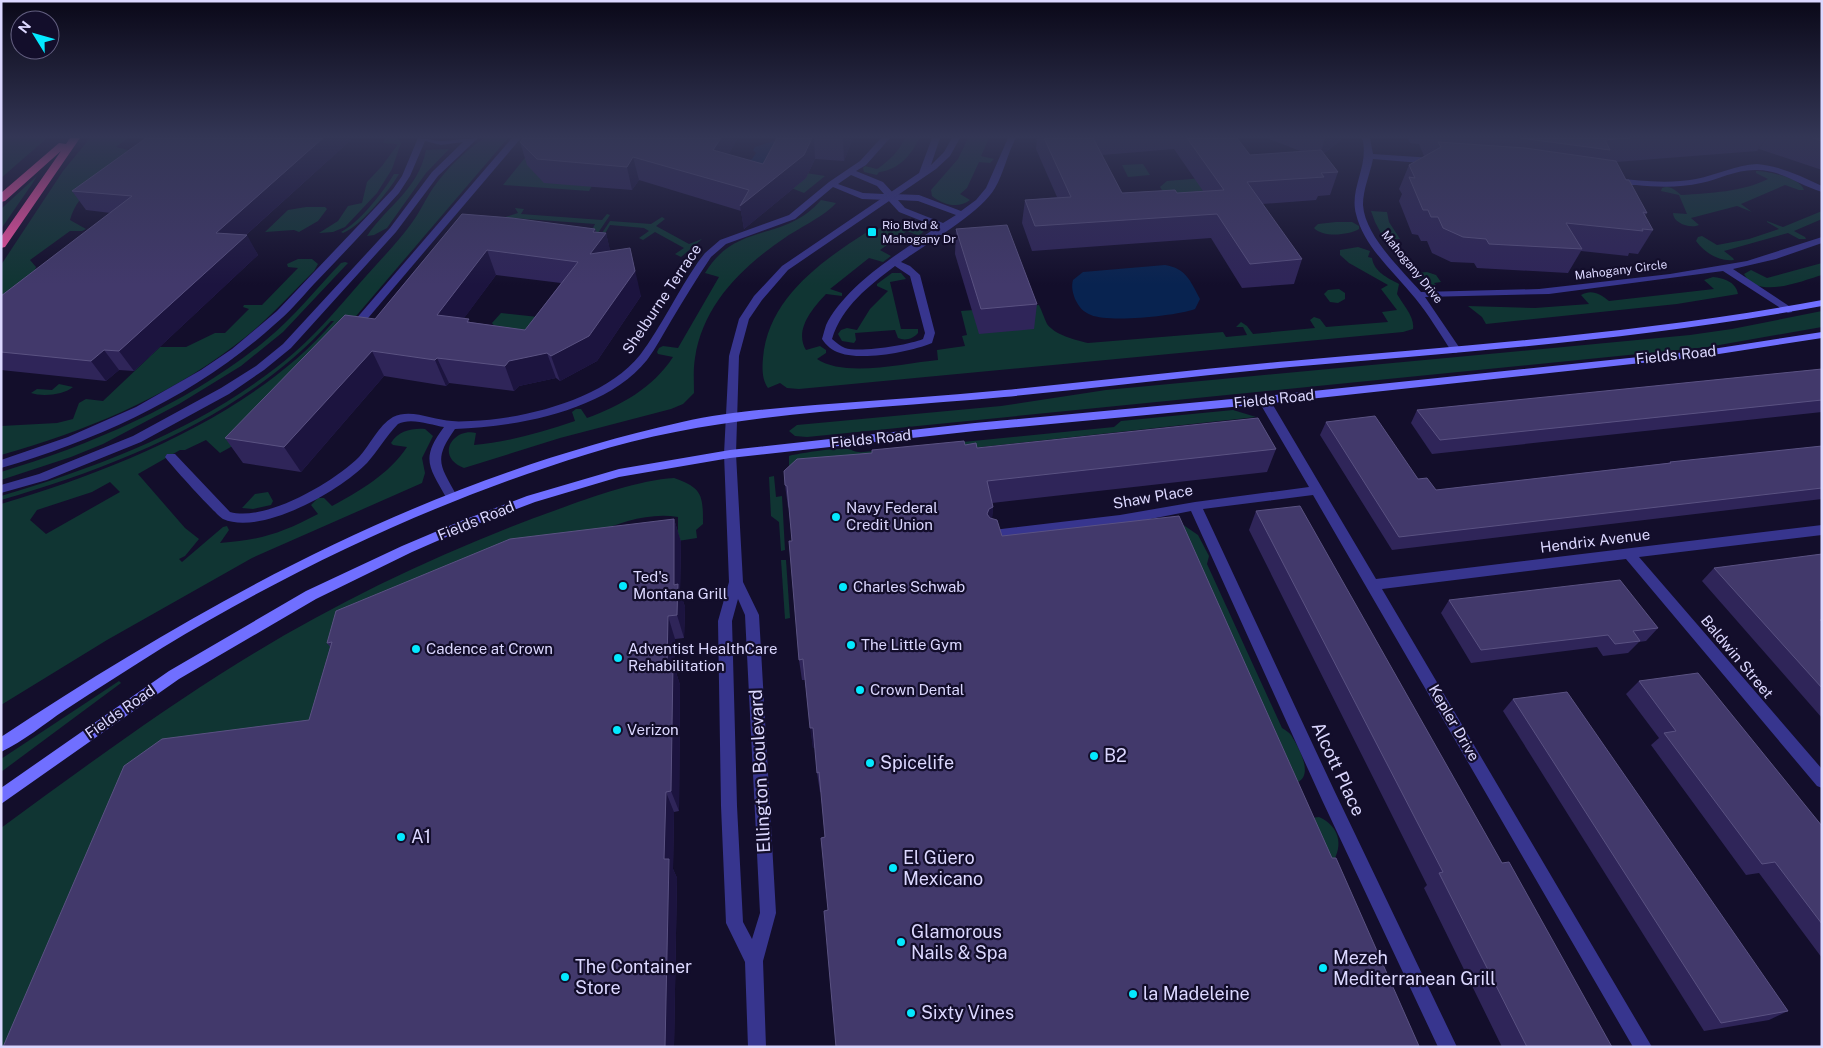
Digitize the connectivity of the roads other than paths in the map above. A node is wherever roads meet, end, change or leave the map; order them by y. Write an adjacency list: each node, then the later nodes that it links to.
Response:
1 (14, 187): 13 (highway)
2 (41, 187): 17 (highway)
3 (399, 187): 31 (street)
4 (425, 187): 32 (street)
5 (475, 187): 23 (street)
6 (828, 187): 28 (street, Shelburne Terrace)
7 (839, 187): 12 (street)
8 (882, 187): 12 (street)
9 (904, 187): 12 (street, Ellington Boulevard)
10 (990, 187): 14 (street)
11 (1362, 187): 20 (street, Mahogany Drive)
12 (890, 197): 14 (street); 15 (street); 27 (street, Ellington Boulevard)
13 (1, 198)
14 (962, 214): 15 (street)
15 (945, 227): 18 (street)
16 (1822, 240): 19 (street, Mahogany Circle)
17 (1, 245)
18 (894, 262): 18 (street)
19 (1725, 268): 20 (street, Mahogany Circle); 22 (street)
20 (1418, 295): 25 (street, Mahogany Drive)
21 (1822, 303): 22 (main road, Fields Road)
22 (1788, 310): 25 (main road, Fields Road)
23 (359, 322)
24 (1822, 335): 26 (main road, Fields Road)
25 (1456, 350): 27 (main road, Fields Road)
26 (1264, 400): 29 (main road, Fields Road); 33 (street, Kepler Drive)
27 (732, 418): 29 (street, Ellington Boulevard); 34 (main road, Fields Road)
28 (452, 425): 30 (street, Shelburne Terrace); 34 (street)
29 (730, 454): 39 (street, Ellington Boulevard); 43 (main road, Fields Road)
30 (171, 457)
31 (1, 464)
32 (1, 490)
33 (1317, 490): 35 (street, Shaw Place); 40 (street, Kepler Drive)
34 (451, 496): 41 (main road, Fields Road)
35 (1195, 506): 37 (street, Shaw Place); 46 (street, Alcott Place)
36 (1822, 530): 38 (street, Hendrix Avenue)
37 (993, 535)
38 (1629, 554): 40 (street, Hendrix Avenue); 42 (street, Baldwin Street)
39 (736, 582): 44 (street, Ellington Boulevard); 44 (street, Ellington Boulevard)
40 (1373, 585): 47 (street, Kepler Drive)
41 (1, 745)
42 (1822, 781)
43 (1, 797)
44 (754, 961): 45 (street, Ellington Boulevard)
45 (757, 1047)
46 (1448, 1047)
47 (1643, 1047)

